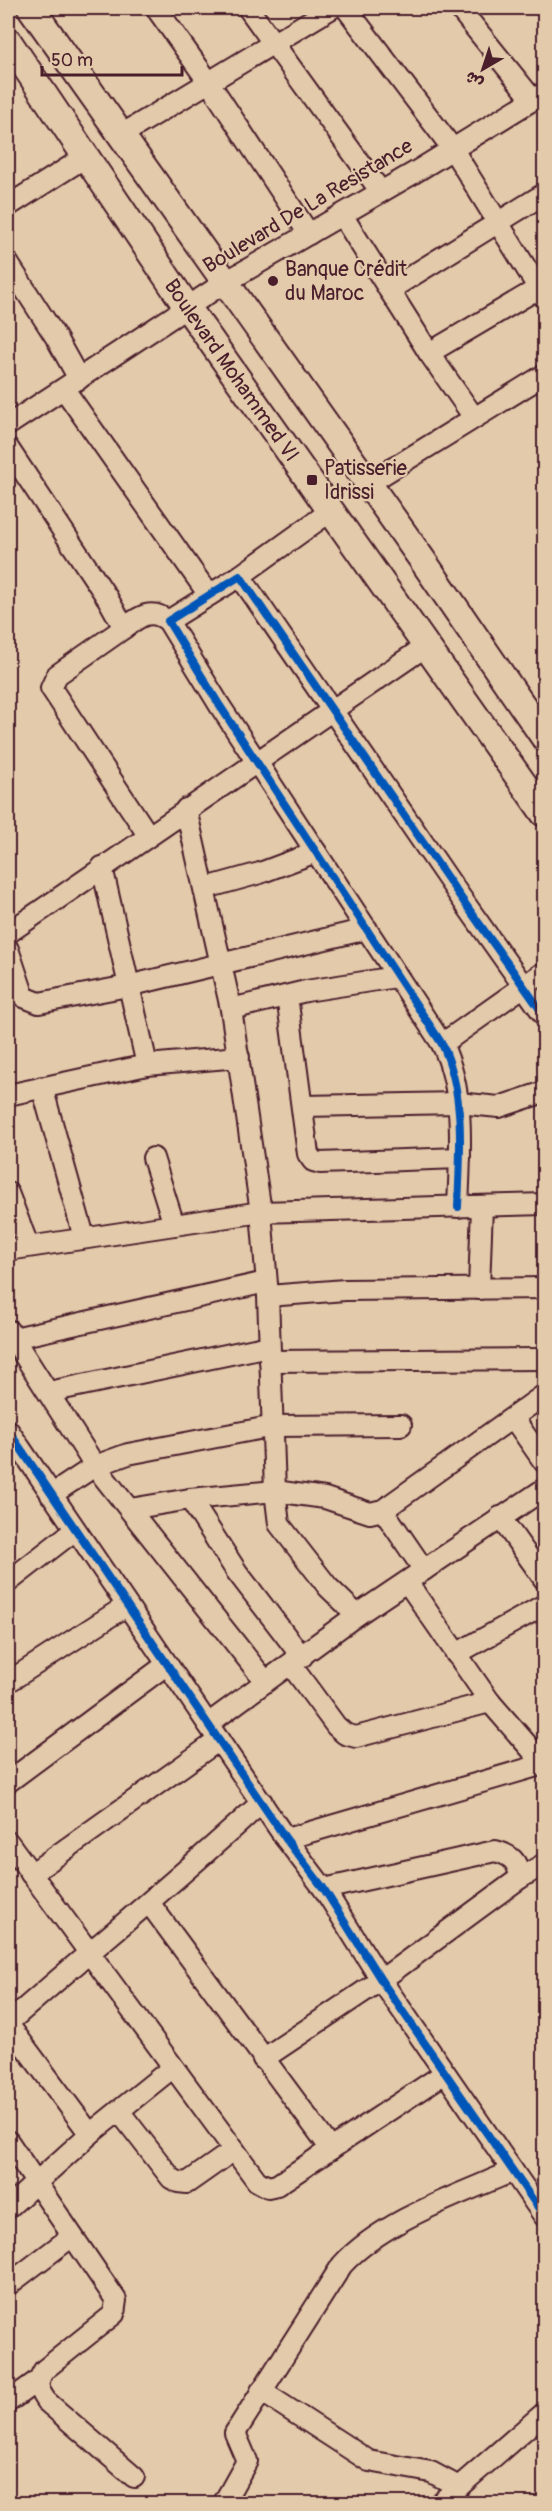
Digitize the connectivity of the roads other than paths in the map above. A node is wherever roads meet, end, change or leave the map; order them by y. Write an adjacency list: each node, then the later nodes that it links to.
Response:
1 (31, 8): 11 (main road, Boulevard Mohammed VI)
2 (156, 8): 9 (street)
3 (248, 8): 8 (street)
4 (333, 8): 8 (street)
5 (346, 8): 12 (street)
6 (459, 8): 10 (street)
7 (8, 41): 13 (main road, Boulevard Mohammed VI)
8 (273, 45): 9 (street); 14 (street)
9 (210, 84): 11 (street); 19 (street)
10 (539, 96): 12 (street, Boulevard De La Resistance)
11 (121, 135): 21 (main road, Boulevard Mohammed VI)
12 (452, 148): 14 (street, Boulevard De La Resistance); 18 (street)
13 (87, 156): 16 (street); 24 (main road, Boulevard Mohammed VI)
14 (381, 192): 17 (street, Boulevard De La Resistance)
15 (544, 194): 18 (street)
16 (8, 206)
17 (342, 215): 19 (street, Boulevard De La Resistance); 22 (street)
18 (499, 223): 22 (street); 23 (street)
19 (309, 234): 21 (street, Boulevard De La Resistance)
20 (8, 263): 27 (street)
21 (224, 283): 24 (street, Boulevard De La Resistance); 31 (main road, Boulevard Mohammed VI)
22 (389, 290): 25 (street)
23 (542, 292): 25 (street)
24 (187, 307): 27 (street, Boulevard De La Resistance); 32 (main road, Boulevard Mohammed VI)
25 (429, 353): 28 (street)
26 (544, 375): 28 (street)
27 (72, 384): 29 (street, Boulevard De La Resistance); 34 (street)
28 (473, 416): 31 (street)
29 (8, 424)
30 (8, 448): 36 (street)
31 (369, 483): 39 (main road, Boulevard Mohammed VI)
32 (332, 510): 33 (street); 37 (main road, Boulevard Mohammed VI)
33 (240, 576): 34 (street); 38 (street)
34 (209, 595): 35 (street)
35 (168, 621): 36 (street); 40 (street)
36 (124, 628): 43 (street)
37 (426, 646): 38 (street); 42 (main road, Boulevard Mohammed VI)
38 (335, 711): 40 (street); 54 (street)
39 (544, 737)
40 (258, 762): 41 (street); 44 (street)
41 (186, 809): 43 (street); 46 (street)
42 (544, 813)
43 (148, 835): 45 (street)
44 (316, 852): 46 (street); 47 (street)
45 (102, 867): 48 (street); 53 (street)
46 (206, 888): 50 (street)
47 (367, 929): 50 (street); 52 (street)
48 (8, 933)
49 (8, 949): 53 (street)
50 (222, 962): 53 (street); 56 (street)
51 (544, 972): 54 (street)
52 (396, 977): 55 (street); 58 (street)
53 (128, 986): 60 (street)
54 (526, 987): 57 (street); 58 (street)
55 (287, 996): 56 (street); 65 (street)
56 (231, 1010): 59 (street)
57 (544, 1015)
58 (442, 1044): 64 (street)
59 (239, 1057): 60 (street); 72 (street)
60 (147, 1065): 61 (street)
61 (42, 1087): 63 (street); 74 (street)
62 (544, 1092): 64 (street)
63 (8, 1095)
64 (458, 1103): 65 (street); 67 (street)
65 (304, 1106): 67 (street)
66 (153, 1158): 73 (street)
67 (460, 1158): 71 (street)
68 (8, 1193): 75 (street)
69 (544, 1204): 70 (street)
70 (482, 1206): 71 (street); 79 (street)
71 (458, 1207): 72 (street)
72 (261, 1212): 73 (street); 78 (street)
73 (174, 1225): 74 (street)
74 (84, 1237): 75 (street)
75 (28, 1245): 76 (street)
76 (8, 1250)
77 (544, 1288): 79 (street)
78 (267, 1289): 79 (street); 80 (street); 81 (street)
79 (479, 1289)
80 (10, 1334): 83 (street)
81 (270, 1354): 82 (street); 83 (street); 87 (street)
82 (544, 1359)
83 (49, 1392): 90 (street)
84 (544, 1395): 85 (street)
85 (514, 1419): 89 (street); 96 (street)
86 (401, 1425): 87 (street)
87 (274, 1426): 90 (street); 92 (street)
88 (8, 1430): 93 (street)
89 (544, 1462)
90 (95, 1466): 93 (street); 95 (street)
91 (544, 1489): 97 (street)
92 (275, 1491): 94 (street); 96 (street); 105 (street)
93 (51, 1495): 98 (street)
94 (190, 1499): 95 (street); 107 (street)
95 (130, 1509): 109 (street)
96 (383, 1510): 99 (street)
97 (500, 1517): 99 (street); 100 (street)
98 (75, 1530): 101 (street); 104 (street)
99 (424, 1570): 102 (street)
100 (544, 1579)
101 (8, 1582)
102 (407, 1582): 105 (street); 106 (street)
103 (544, 1605): 106 (street)
104 (126, 1606): 108 (street); 110 (street)
105 (357, 1615): 107 (street)
106 (456, 1654): 111 (street)
107 (296, 1661): 109 (street); 111 (street)
108 (166, 1665): 112 (street); 115 (street)
109 (265, 1681): 112 (street)
110 (8, 1682)
111 (490, 1702): 114 (street)
112 (208, 1724): 113 (street)
113 (219, 1740): 116 (street); 120 (street)
114 (544, 1764): 117 (street)
115 (8, 1782)
116 (262, 1802): 117 (street); 123 (street)
117 (286, 1839): 122 (street)
118 (8, 1842): 120 (street)
119 (544, 1864): 121 (street)
120 (31, 1874): 124 (street)
121 (520, 1878): 122 (street); 125 (street)
122 (324, 1889): 125 (street)
123 (150, 1904): 124 (street); 127 (street)
124 (89, 1952): 126 (street); 128 (street)
125 (381, 1980): 127 (street); 129 (street)
126 (8, 2024): 131 (street)
127 (263, 2059): 133 (street)
128 (172, 2068): 130 (street); 134 (street)
129 (445, 2073): 133 (street); 135 (street)
130 (119, 2111): 131 (street); 134 (street)
131 (90, 2134): 136 (street)
132 (8, 2141): 136 (street)
133 (331, 2149): 134 (street)
134 (234, 2150)
135 (513, 2170): 138 (street); 142 (street)
136 (36, 2185): 137 (street); 139 (street)
137 (8, 2208)
138 (544, 2216)
139 (71, 2237): 140 (street); 141 (street)
140 (8, 2285)
141 (37, 2381): 143 (street); 145 (street)
142 (261, 2391): 146 (street); 147 (street)
143 (8, 2402)
144 (542, 2418): 146 (street)
145 (134, 2477)
146 (459, 2487): 148 (street)
147 (223, 2504)
148 (439, 2504)

